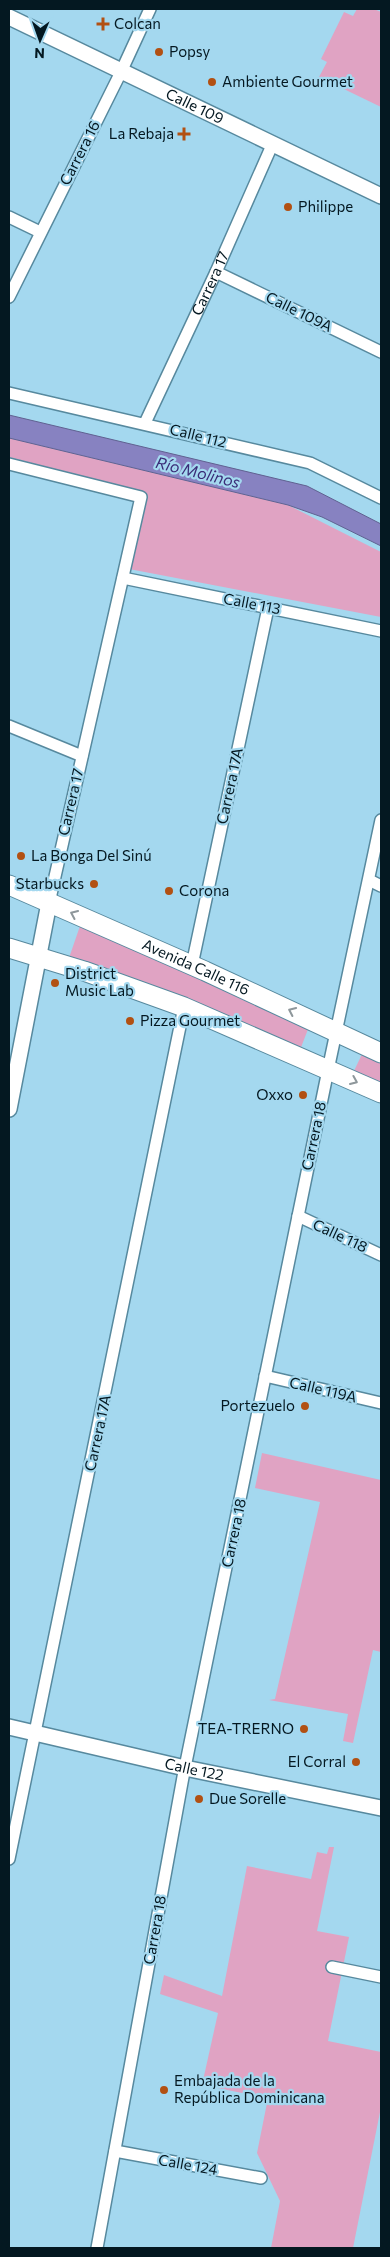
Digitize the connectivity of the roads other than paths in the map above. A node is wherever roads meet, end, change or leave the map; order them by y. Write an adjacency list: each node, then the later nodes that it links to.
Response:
1 (150, 9): 3 (street, Carrera 16)
2 (9, 17): 3 (street, Calle 109)
3 (121, 72): 4 (street, Calle 109); 7 (street, Carrera 16)
4 (273, 142): 5 (street, Calle 109); 8 (street, Carrera 17)
5 (381, 196)
6 (9, 217): 7 (street)
7 (40, 232): 9 (street, Carrera 16)
8 (216, 272): 10 (street, Calle 109A); 12 (street, Carrera 17)
9 (9, 297)
10 (381, 352)
11 (9, 393): 12 (street, Calle 112)
12 (145, 424): 14 (street, Calle 112)
13 (9, 464): 15 (street, Carrera 17)
14 (381, 498)
15 (123, 578): 16 (street, Calle 113); 19 (street, Carrera 17)
16 (268, 608): 17 (street, Calle 113); 27 (street, Carrera 17A)
17 (381, 631)
18 (9, 726): 19 (street)
19 (82, 756): 24 (street, Carrera 17)
20 (381, 820): 21 (street, Carrera 18)
21 (369, 880): 23 (street); 29 (street, Carrera 18)
22 (9, 885): 24 (main road, Avenida Calle 116)
23 (381, 886)
24 (49, 903): 26 (street, Carrera 17); 27 (main road, Avenida Calle 116, one-way to 24)
25 (9, 948): 26 (main road)
26 (38, 957): 28 (main road); 33 (street, Carrera 17)
27 (192, 965): 29 (main road, Avenida Calle 116, one-way to 27)
28 (184, 1007): 31 (main road); 39 (street, Carrera 17A)
29 (336, 1032): 30 (main road, Avenida Calle 116); 31 (street, Carrera 18)
30 (381, 1052)
31 (328, 1070): 32 (main road, one-way to 32); 34 (street, Carrera 18)
32 (381, 1093)
33 (9, 1109)
34 (298, 1216): 35 (street, Calle 118); 36 (street, Carrera 18)
35 (381, 1255)
36 (265, 1376): 37 (street, Calle 119A); 40 (street, Carrera 18)
37 (381, 1404)
38 (9, 1727): 39 (street, Calle 122)
39 (35, 1732): 40 (street, Calle 122); 42 (street, Carrera 17A)
40 (185, 1768): 41 (street, Calle 122); 45 (street, Carrera 18)
41 (381, 1808)
42 (9, 1860)
43 (332, 1967): 44 (street)
44 (381, 1976)
45 (115, 2151): 46 (street, Calle 124); 47 (street, Carrera 18)
46 (261, 2178)
47 (97, 2248)

